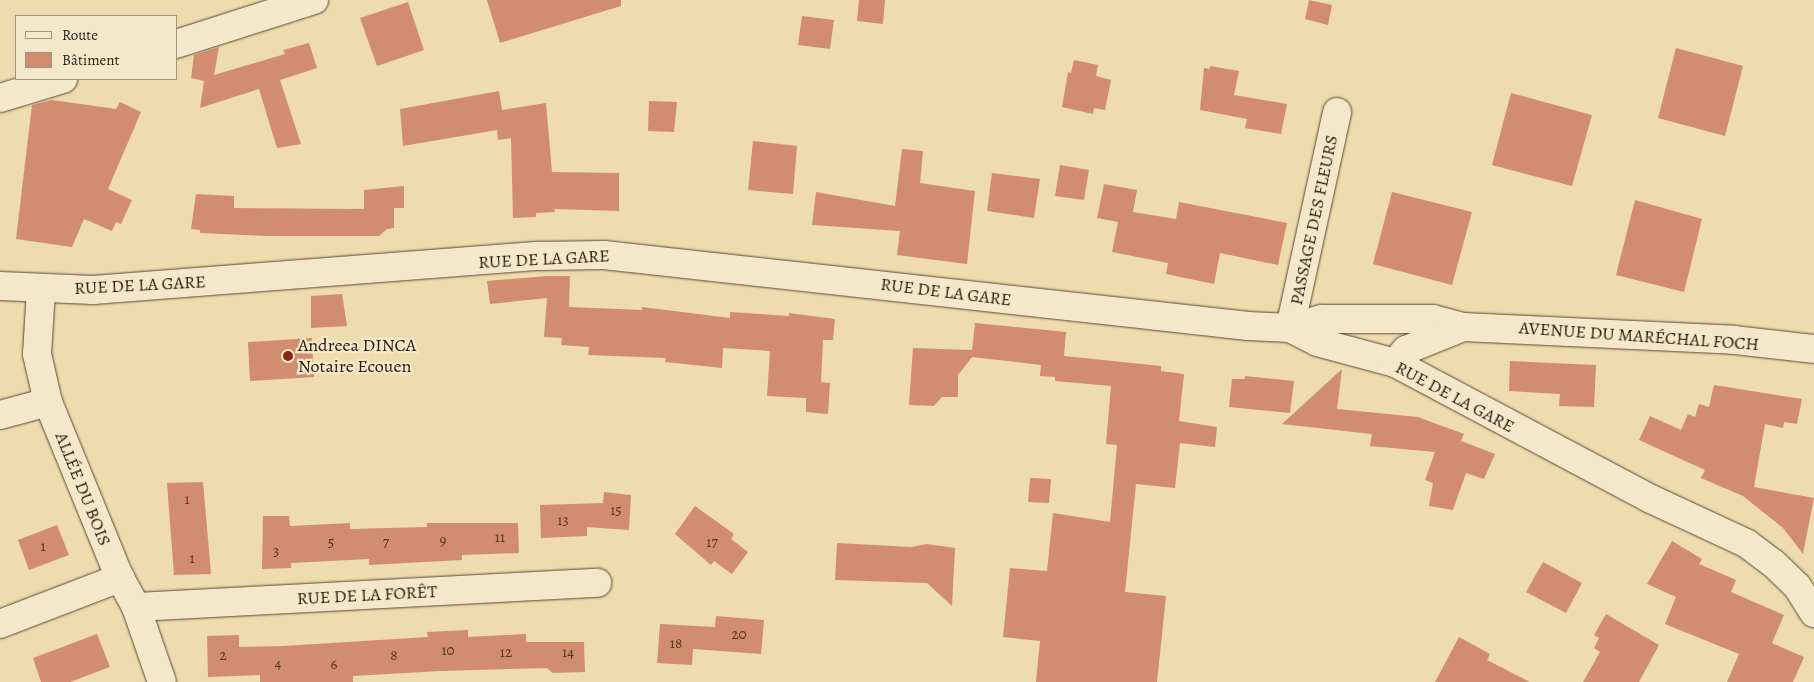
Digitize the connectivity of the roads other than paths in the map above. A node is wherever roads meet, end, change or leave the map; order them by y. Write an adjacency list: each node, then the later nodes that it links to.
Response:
1 (314, 0): 2 (street)
2 (280, 6): 3 (street)
3 (178, 43)
4 (60, 80): 5 (street)
5 (0, 98)
6 (1337, 112): 10 (street, PASSAGE DES FLEURS)
7 (0, 286): 8 (street, RUE DE LA GARE)
8 (41, 289): 10 (street, RUE DE LA GARE); 13 (street, ALLÉE DU BOIS)
9 (1463, 327): 10 (street); 11 (street, AVENUE DU MARÉCHAL FOCH); 12 (street)
10 (1290, 328): 12 (street, RUE DE LA GARE)
11 (1814, 349)
12 (1395, 363): 18 (street, RUE DE LA GARE)
13 (48, 402): 14 (street); 15 (street, ALLÉE DU BOIS)
14 (0, 415)
15 (120, 578): 17 (street, ALLÉE DU BOIS); 19 (street)
16 (597, 583): 17 (street, RUE DE LA FORÊT)
17 (136, 607): 20 (street, ALLÉE DU BOIS)
18 (1814, 612)
19 (0, 624)
20 (162, 682)

